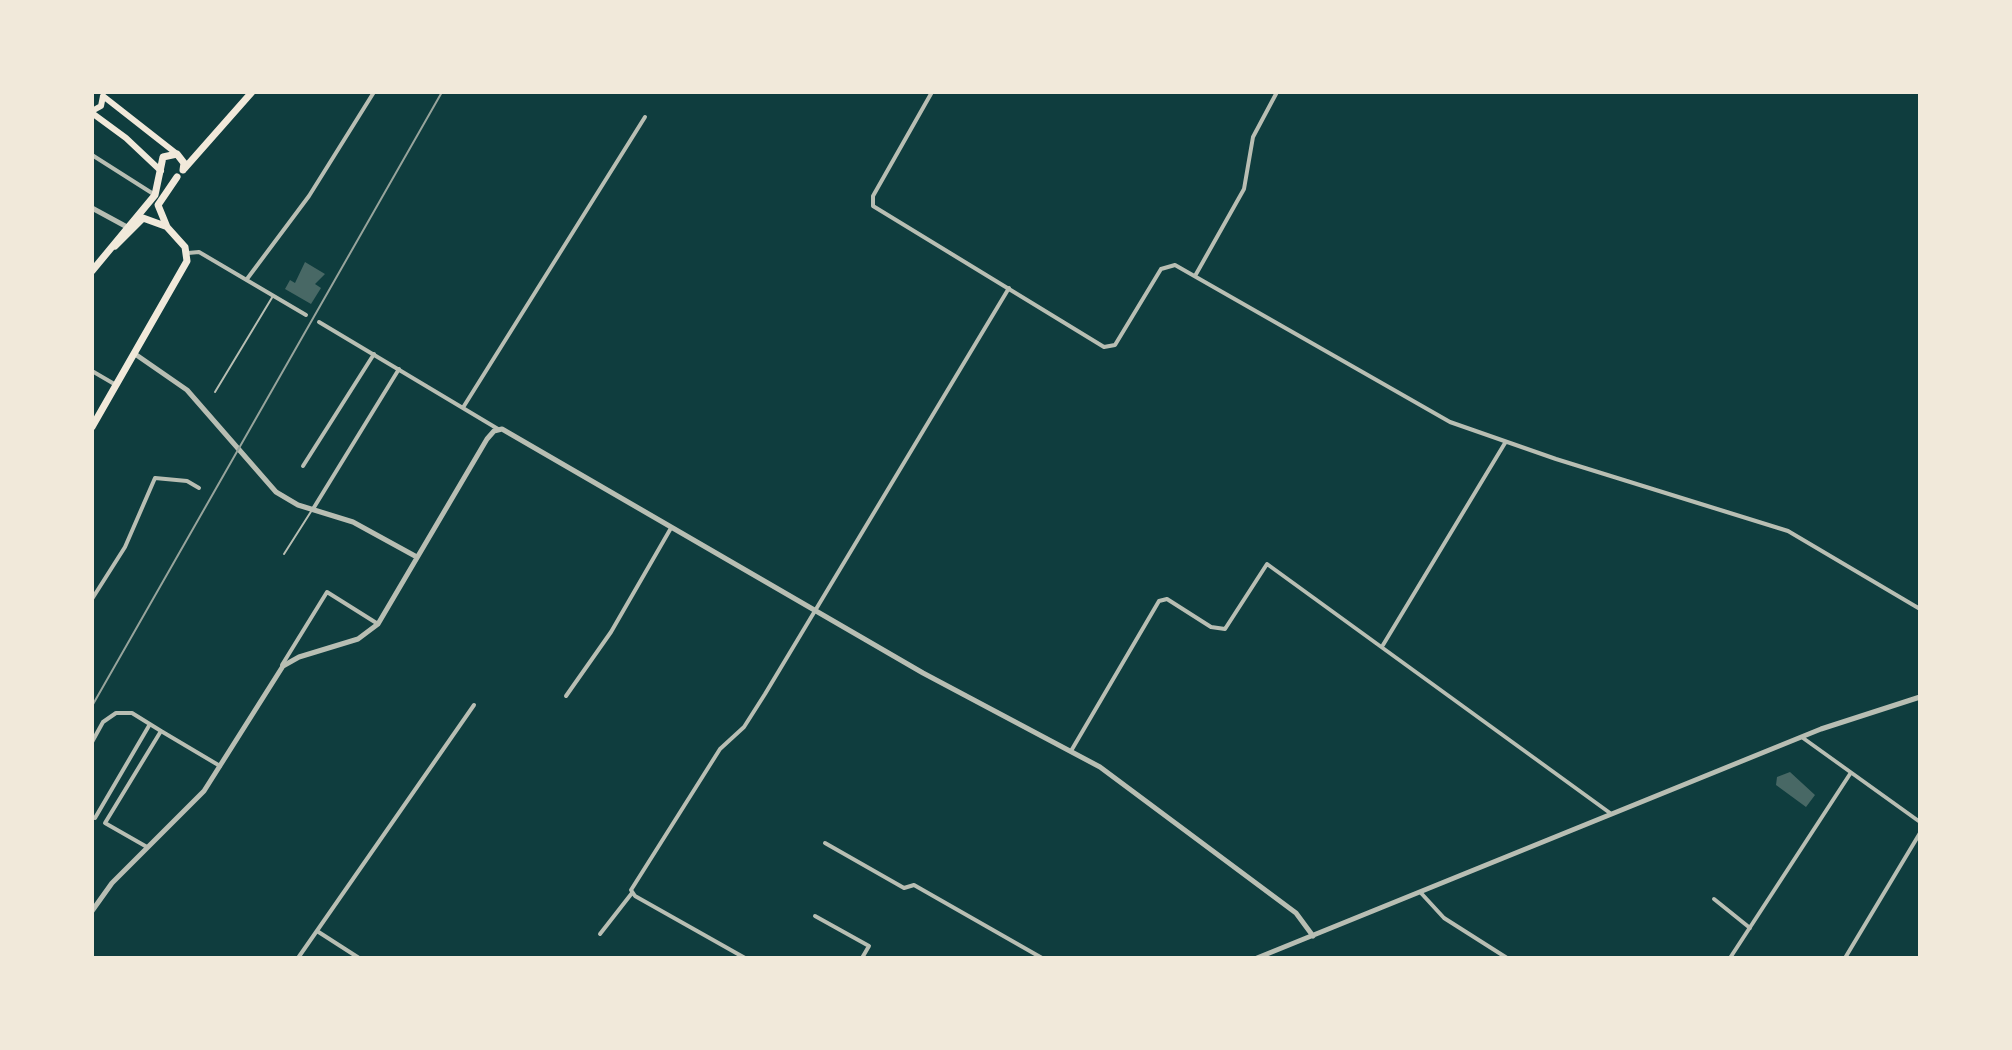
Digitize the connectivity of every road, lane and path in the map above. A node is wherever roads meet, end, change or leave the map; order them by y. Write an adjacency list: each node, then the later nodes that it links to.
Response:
1 (252, 92): 8 (main road)
2 (374, 92): 22 (street)
3 (932, 92): 23 (street)
4 (1277, 92): 21 (street)
5 (102, 94): 6 (main road); 10 (main road)
6 (92, 112): 12 (main road)
7 (645, 117): 33 (street)
8 (205, 146): 10 (main road); 11 (main road)
9 (92, 155): 14 (street)
10 (178, 155): 11 (main road); 12 (main road)
11 (183, 170): 13 (main road)
12 (161, 171): 13 (main road); 14 (main road)
13 (177, 177): 17 (main road)
14 (155, 195): 16 (main road)
15 (92, 208): 16 (street)
16 (127, 227): 18 (main road)
17 (167, 227): 18 (main road); 19 (main road)
18 (112, 248): 20 (main road)
19 (188, 253): 22 (street); 27 (main road)
20 (92, 271)
21 (1195, 276): 23 (street); 36 (street)
22 (247, 279): 24 (street)
23 (1009, 288): 45 (street)
24 (274, 295): 25 (street); 32 (lane)
25 (306, 315)
26 (319, 322): 28 (street)
27 (135, 354): 31 (main road); 39 (street)
28 (374, 354): 29 (street); 37 (street)
29 (399, 369): 33 (street); 39 (street)
30 (92, 371): 31 (street)
31 (116, 385): 34 (main road)
32 (215, 392)
33 (464, 406): 35 (street)
34 (92, 427)
35 (498, 429): 40 (street); 42 (street)
36 (1505, 443): 44 (street); 47 (street)
37 (303, 466)
38 (199, 488): 43 (street)
39 (313, 509): 41 (lane); 42 (street)
40 (672, 526): 45 (street); 49 (street)
41 (284, 554)
42 (415, 556): 46 (street)
43 (92, 599)
44 (1920, 609)
45 (815, 610): 56 (street); 66 (street)
46 (378, 624): 48 (street); 48 (street)
47 (1383, 645): 56 (street); 59 (street)
48 (279, 671): 57 (street)
49 (566, 696)
50 (1920, 697): 54 (street)
51 (474, 705): 72 (street)
52 (150, 724): 53 (street); 55 (street); 60 (street)
53 (161, 731): 57 (street); 62 (street)
54 (1803, 738): 58 (street); 59 (street)
55 (92, 742)
56 (1071, 751): 74 (street)
57 (220, 766): 65 (street)
58 (1850, 774): 61 (street); 71 (street)
59 (1610, 813): 67 (street)
60 (93, 818): 62 (street)
61 (1920, 822)
62 (105, 823): 65 (street)
63 (1920, 833): 83 (street)
64 (825, 843): 79 (street)
65 (149, 848): 69 (street)
66 (632, 893): 73 (street); 77 (street)
67 (1421, 893): 74 (street); 81 (street)
68 (1714, 899): 71 (street)
69 (92, 911)
70 (815, 916): 78 (street)
71 (1750, 928): 82 (street)
72 (317, 931): 75 (street); 76 (street)
73 (600, 934)
74 (1313, 936): 80 (street)
75 (298, 958)
76 (359, 958)
77 (745, 958)
78 (862, 958)
79 (1042, 958)
80 (1257, 958)
81 (1507, 958)
82 (1730, 958)
83 (1845, 958)

